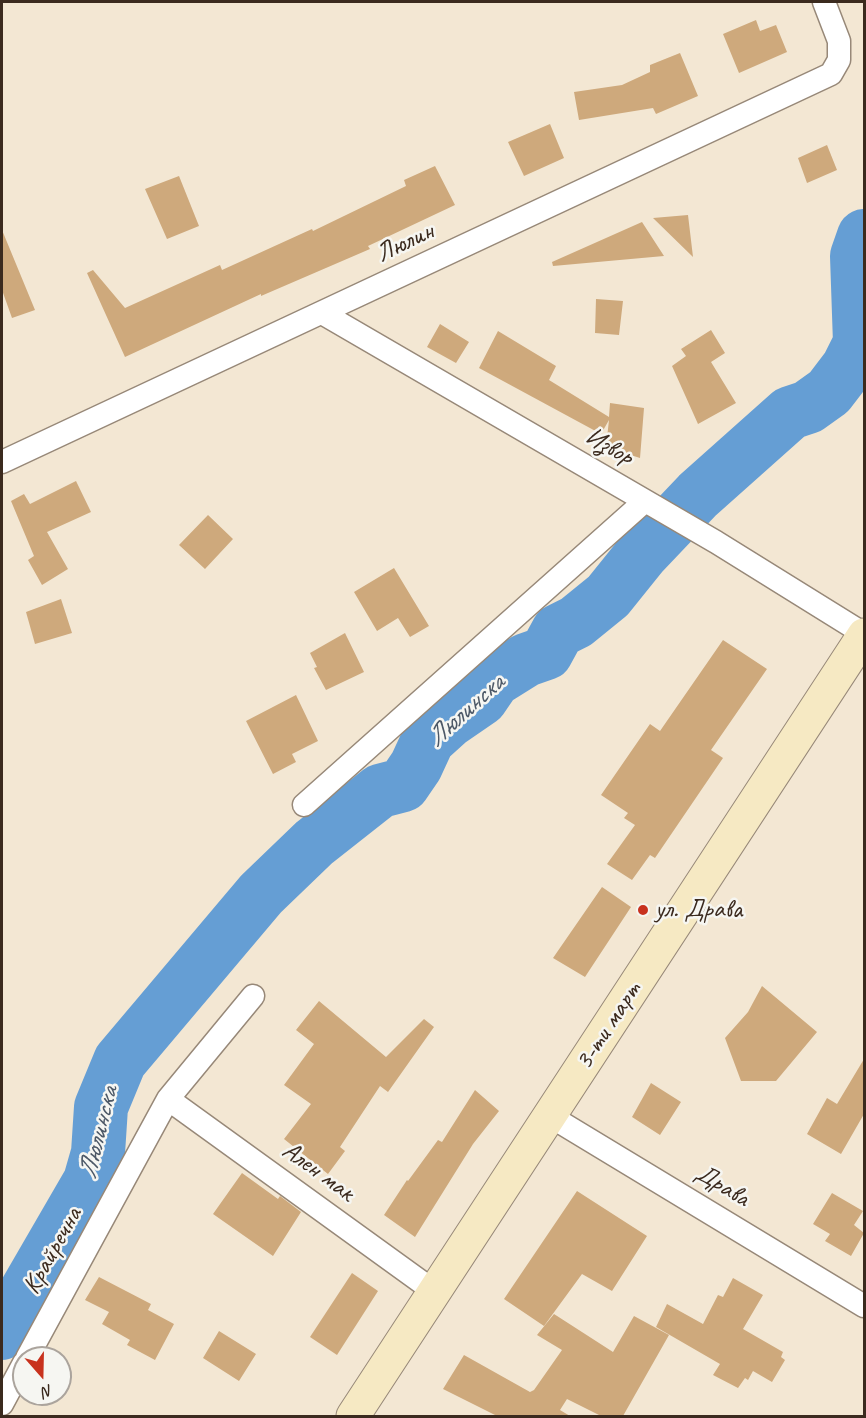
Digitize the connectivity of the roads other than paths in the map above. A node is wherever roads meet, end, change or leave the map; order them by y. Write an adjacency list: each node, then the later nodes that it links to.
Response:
1 (824, 2): 2 (street, Люлин)
2 (322, 313): 3 (street, Люлин); 4 (street, Извор)
3 (2, 462)
4 (645, 501): 5 (street, Извор); 6 (street)
5 (864, 634): 9 (street, 3-ти март)
6 (304, 805)
7 (253, 996): 8 (street, Крайречна)
8 (168, 1099): 10 (street, Ален мак); 12 (street, Крайречна)
9 (550, 1116): 10 (street, 3-ти март); 11 (street, Драва)
10 (435, 1292): 15 (street, 3-ти март)
11 (864, 1306)
12 (34, 1346)
13 (12, 1385): 14 (street)
14 (2, 1404)
15 (353, 1416)

